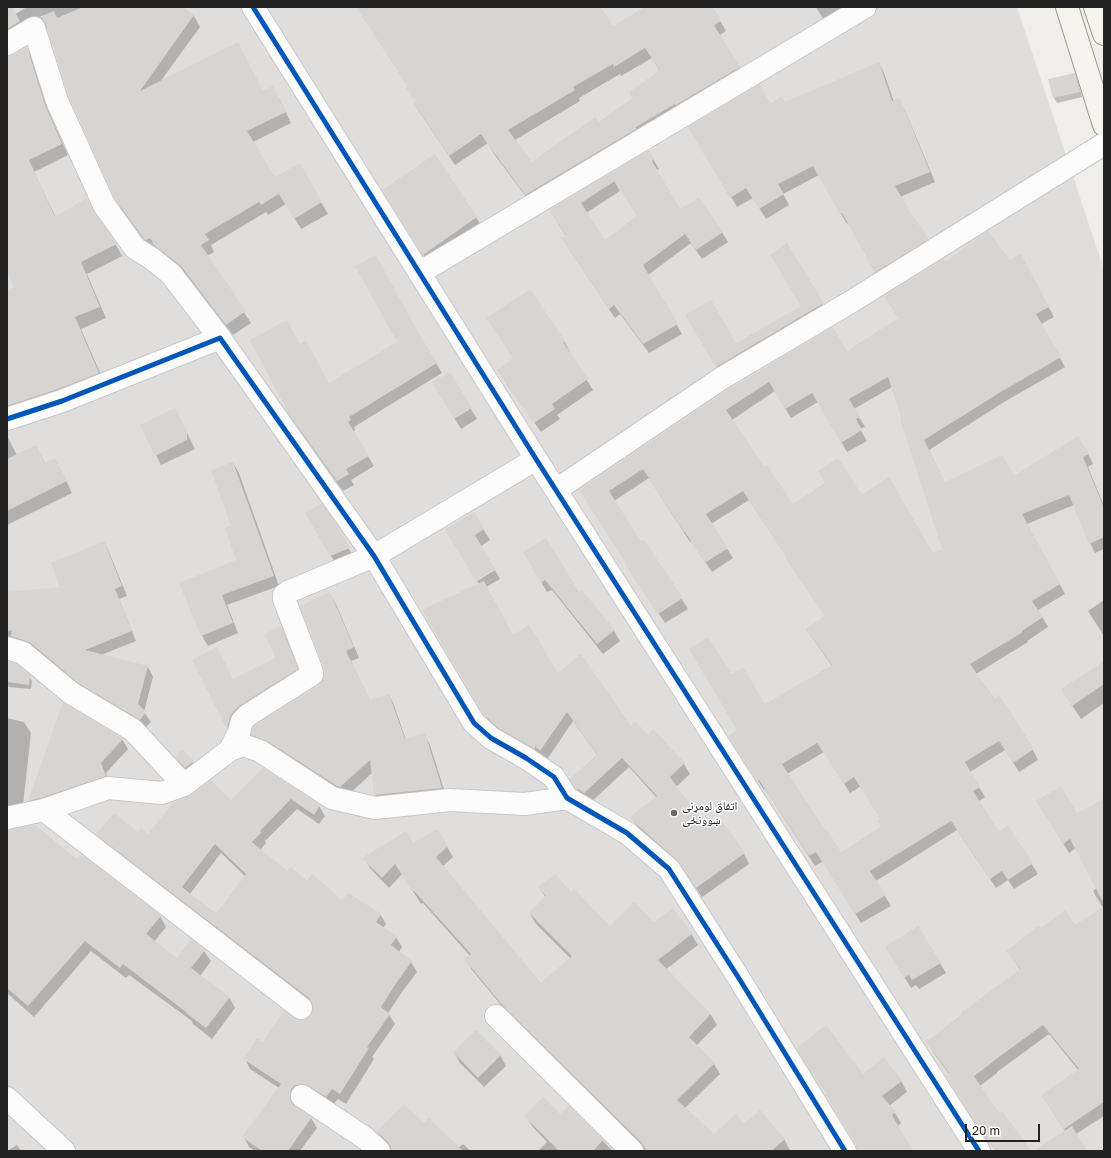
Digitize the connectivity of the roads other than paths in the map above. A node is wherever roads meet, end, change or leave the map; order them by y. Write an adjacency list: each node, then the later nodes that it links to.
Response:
1 (253, 7): 9 (street)
2 (865, 7): 9 (street)
3 (1067, 7): 7 (main road)
4 (1096, 7): 5 (main road)
5 (1104, 34)
6 (7, 44): 10 (street)
7 (1104, 125)
8 (1104, 144): 13 (street)
9 (419, 273): 12 (street)
10 (220, 338): 11 (street); 14 (street)
11 (7, 419)
12 (536, 459): 13 (street); 14 (street)
13 (556, 490): 29 (street)
14 (374, 556): 16 (street); 18 (street)
15 (7, 648): 17 (street)
16 (230, 750): 17 (street); 18 (street)
17 (184, 785): 19 (street)
18 (567, 798): 28 (street)
19 (44, 810): 20 (street); 21 (street)
20 (7, 818)
21 (301, 1008)
22 (496, 1016): 27 (street)
23 (302, 1096): 26 (street)
24 (7, 1098): 25 (street)
25 (64, 1151)
26 (379, 1151)
27 (632, 1151)
28 (845, 1151)
29 (979, 1151)

